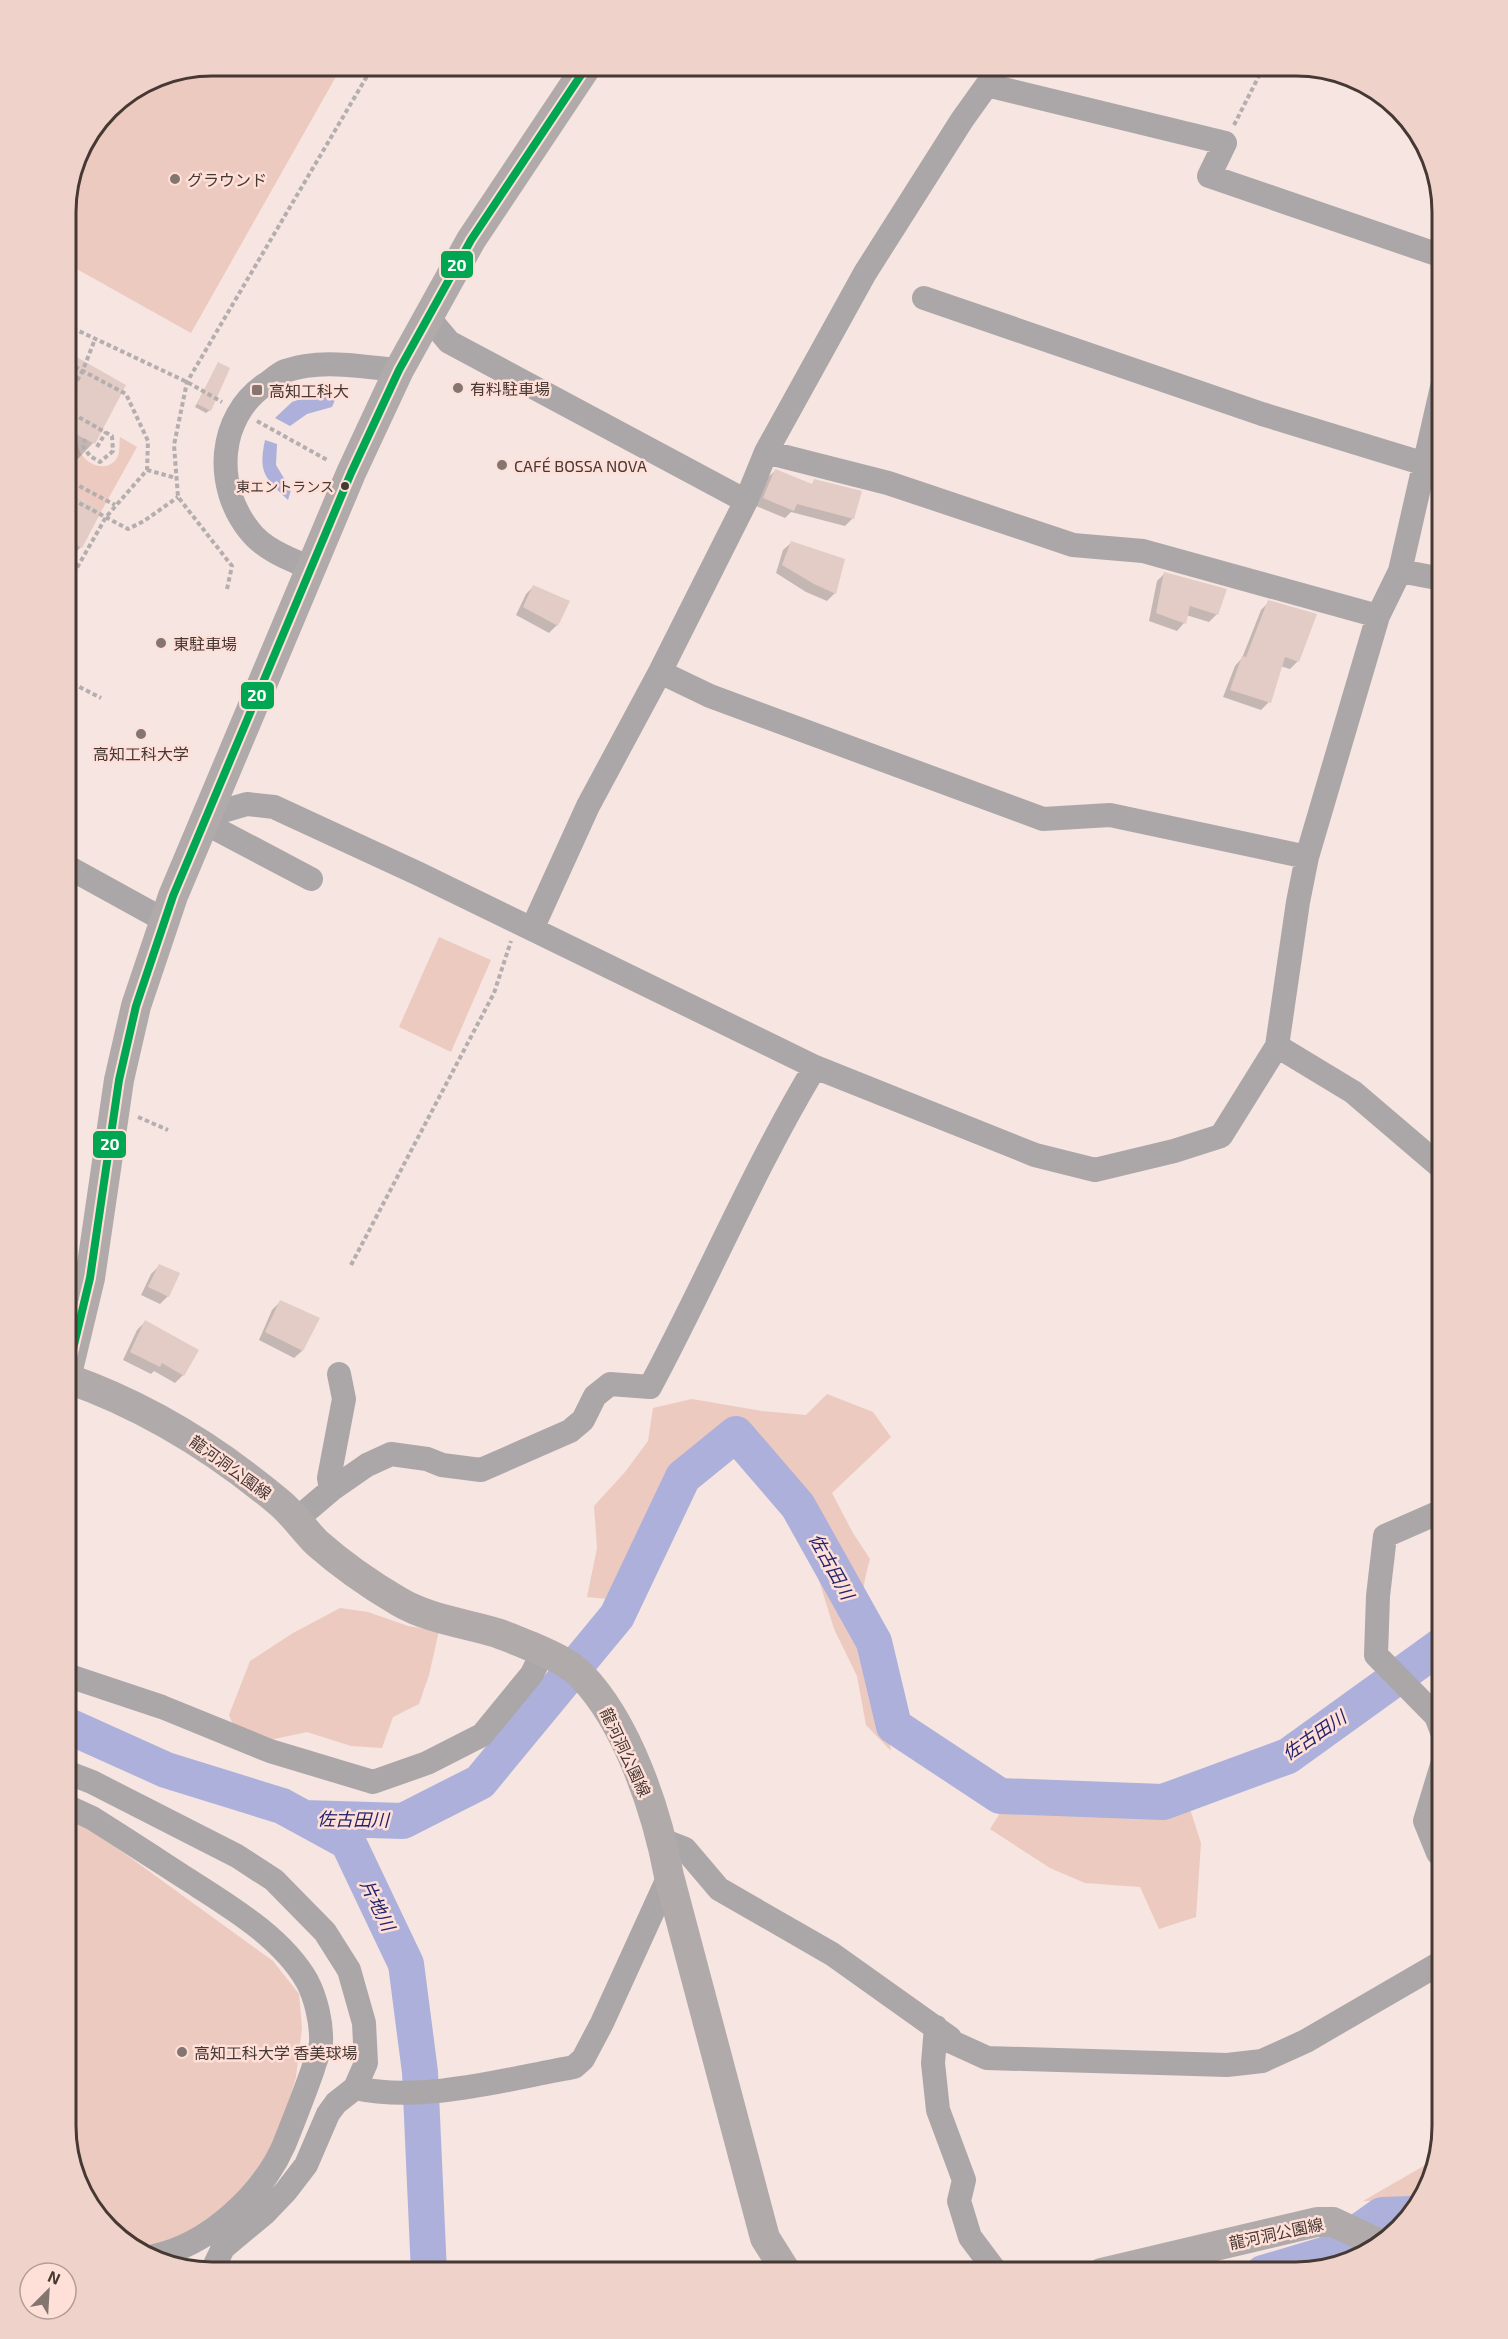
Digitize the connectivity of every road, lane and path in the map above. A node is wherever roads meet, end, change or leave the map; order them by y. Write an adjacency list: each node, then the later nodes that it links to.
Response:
1 (367, 77): 14 (path)
2 (580, 77): 7 (main road)
3 (1258, 77): 4 (path)
4 (1225, 143): 5 (street); 21 (street)
5 (1432, 253)
6 (924, 298): 22 (street)
7 (428, 317): 12 (main road); 28 (street)
8 (77, 330): 9 (path)
9 (95, 339): 11 (path); 14 (path)
10 (77, 367): 11 (path)
11 (83, 370): 13 (path); 23 (path)
12 (399, 370): 15 (street); 24 (main road)
13 (77, 381)
14 (187, 382): 15 (path); 25 (path)
15 (239, 411): 24 (path); 33 (street)
16 (77, 416): 17 (path)
17 (106, 432): 19 (path); 20 (path)
18 (1432, 432): 22 (street)
19 (85, 439)
20 (97, 447)
21 (766, 452): 28 (street); 37 (street)
22 (1425, 464): 34 (street)
23 (147, 470): 25 (path); 30 (path)
24 (351, 472): 33 (main road)
25 (176, 478): 27 (path)
26 (77, 485): 30 (path)
27 (178, 497): 31 (path); 36 (path)
28 (746, 501): 38 (street)
29 (77, 502): 31 (path)
30 (115, 505): 31 (path)
31 (106, 517): 32 (path)
32 (77, 568)
33 (311, 568): 41 (main road)
34 (1400, 571): 35 (street); 37 (street)
35 (1432, 577)
36 (227, 589)
37 (1378, 616): 42 (street)
38 (660, 672): 42 (street); 46 (street)
39 (77, 686): 40 (path)
40 (101, 698)
41 (203, 822): 44 (street); 45 (main road); 46 (street)
42 (1307, 857): 47 (street)
43 (77, 872): 45 (street)
44 (311, 879)
45 (164, 920): 53 (main road)
46 (525, 926): 48 (street); 52 (path)
47 (1277, 1046): 48 (street); 51 (street)
48 (815, 1067): 56 (street)
49 (130, 1113): 50 (path)
50 (168, 1130)
51 (1432, 1159)
52 (351, 1265)
53 (76, 1335)
54 (339, 1374): 56 (street)
55 (76, 1382): 58 (main road, 龍河洞公園線)
56 (331, 1490): 58 (street)
57 (1432, 1515): 61 (street)
58 (297, 1519): 59 (main road, 龍河洞公園線)
59 (550, 1655): 60 (street); 66 (main road, 龍河洞公園線)
60 (76, 1678)
61 (1432, 1712)
62 (76, 1776): 70 (street)
63 (1432, 1798): 65 (street)
64 (76, 1811): 71 (street)
65 (1432, 1838)
66 (662, 1840): 67 (main road, 龍河洞公園線); 69 (street)
67 (669, 1876): 70 (street); 75 (main road, 龍河洞公園線)
68 (1432, 1968): 69 (street)
69 (936, 2028): 76 (street)
70 (355, 2088): 71 (street)
71 (236, 2223): 73 (street); 74 (street)
72 (1371, 2240): 77 (main road, 龍河洞公園線)
73 (165, 2254)
74 (216, 2262)
75 (780, 2262)
76 (989, 2262)
77 (1146, 2262)

